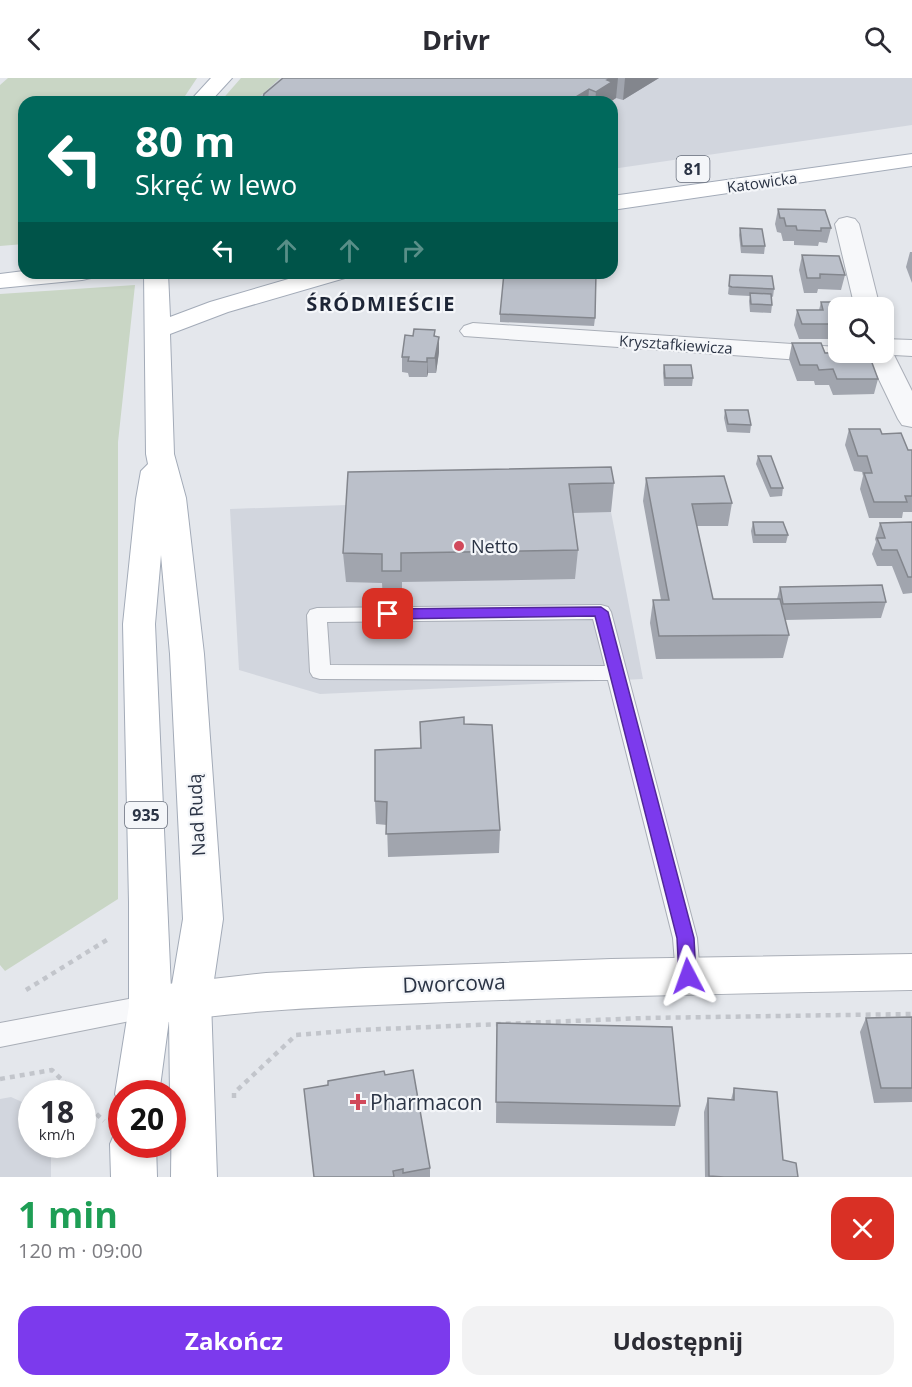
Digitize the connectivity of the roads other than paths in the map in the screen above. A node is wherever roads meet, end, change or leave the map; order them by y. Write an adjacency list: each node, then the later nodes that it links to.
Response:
1 (222, 78): 2 (main road)
2 (205, 96)
3 (912, 160): 4 (main road, Katowicka / 81)
4 (618, 202)
5 (847, 224): 12 (street)
6 (18, 258): 7 (main road)
7 (0, 259)
8 (20, 279): 11 (main road)
9 (156, 279): 13 (main road, Nad Rudą / 935)
10 (315, 279): 13 (main road)
11 (0, 281)
12 (865, 297)
13 (156, 331): 20 (main road, Nad Rudą / 935)
14 (473, 331): 16 (street, Krysztafkiewicza)
15 (912, 348): 17 (street, Krysztafkiewicza)
16 (828, 349)
17 (894, 350)
18 (886, 363): 19 (street)
19 (912, 419)
20 (160, 454): 24 (main road, Nad Rudą / 935); 24 (main road, Nad Rudą / 935)
21 (618, 673): 21 (lane); 23 (lane)
22 (912, 972): 23 (main road, Dworcowa)
23 (688, 976): 24 (main road, Dworcowa)
24 (170, 1003): 25 (lane, Dworcowa); 26 (main road, Nad Rudą / 935); 29 (main road, Nad Rudą / 935)
25 (0, 1035)
26 (142, 1080)
27 (128, 1158): 28 (main road)
28 (134, 1177)
29 (194, 1177)

